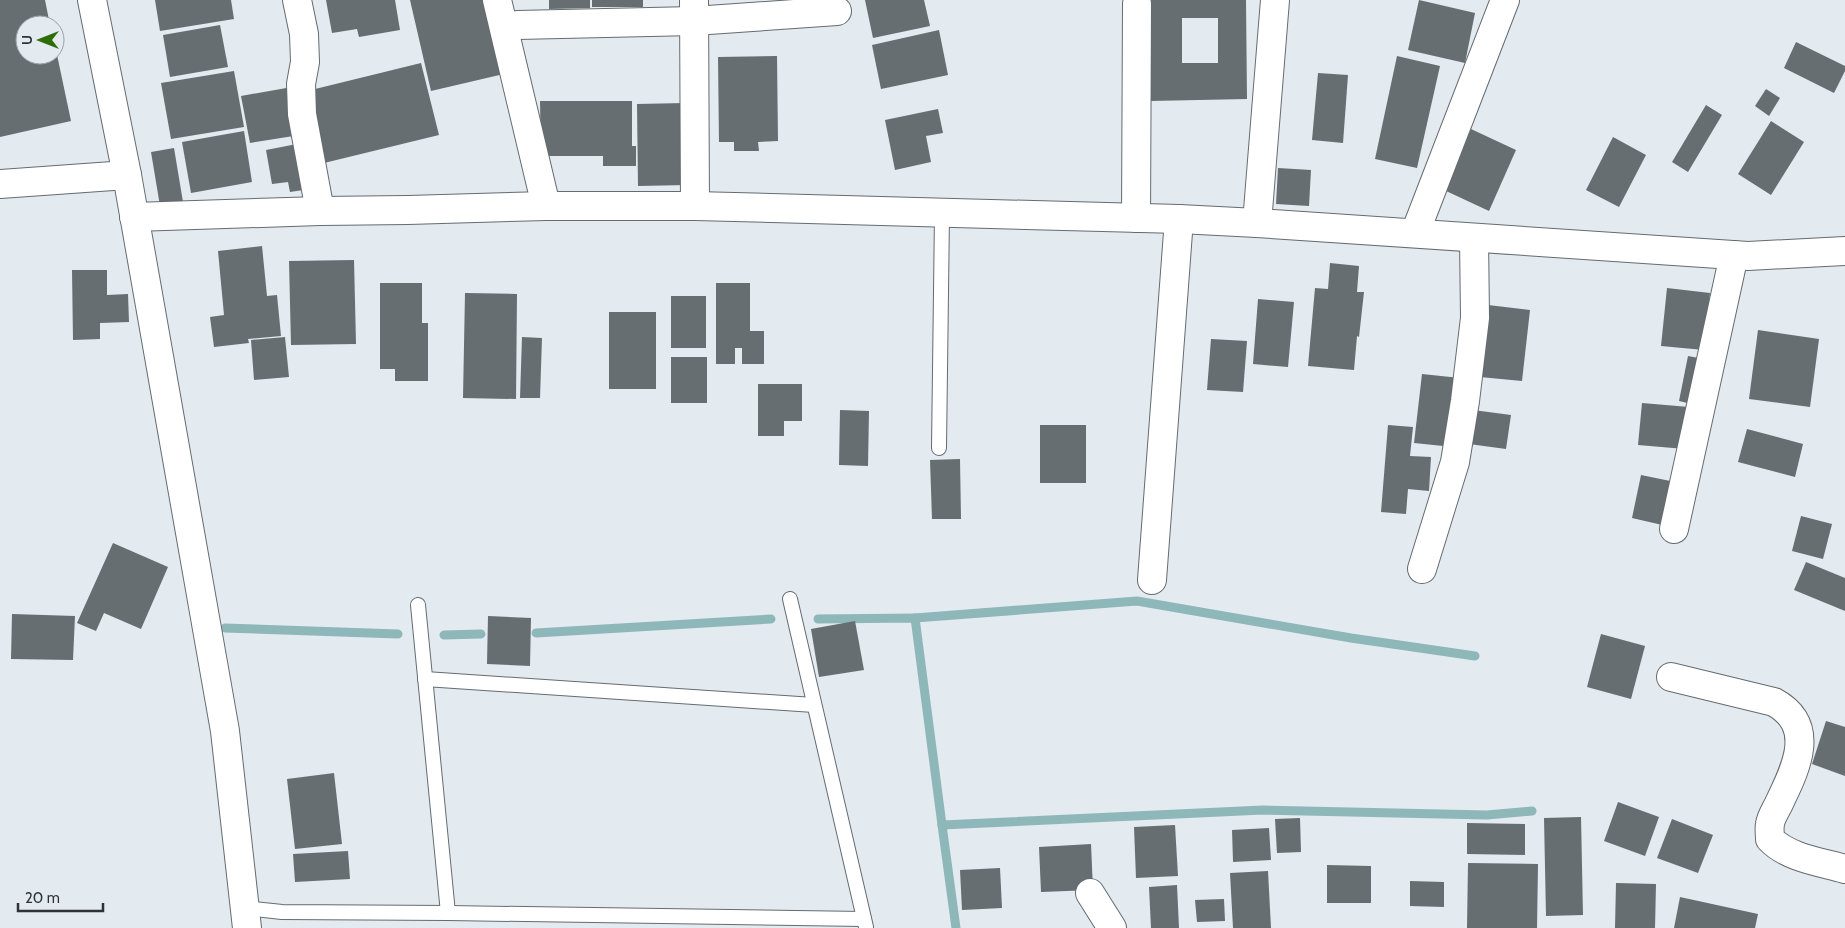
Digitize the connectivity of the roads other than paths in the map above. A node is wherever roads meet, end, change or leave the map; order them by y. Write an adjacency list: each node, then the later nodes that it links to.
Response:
1 (92, 0): 10 (street)
2 (297, 0): 14 (street)
3 (497, 0): 12 (street)
4 (1275, 0): 19 (street)
5 (1505, 0): 20 (street)
6 (1137, 4): 17 (street)
7 (694, 10): 8 (street); 9 (street); 13 (street)
8 (837, 11)
9 (516, 25)
10 (127, 176): 11 (street); 16 (street)
11 (0, 184)
12 (546, 206): 13 (street); 14 (street)
13 (695, 206): 15 (street)
14 (320, 211): 16 (street)
15 (942, 214): 17 (street); 24 (lane)
16 (134, 217): 36 (street)
17 (1136, 218): 18 (street)
18 (1179, 219): 19 (street); 27 (street)
19 (1258, 223): 20 (street)
20 (1414, 233): 21 (street)
21 (1474, 238): 23 (street); 26 (street)
22 (1845, 251): 23 (street)
23 (1734, 255): 25 (street)
24 (939, 448)
25 (1674, 529)
26 (1422, 569)
27 (1152, 580)
28 (790, 599): 32 (lane)
29 (418, 605): 31 (lane)
30 (1671, 677): 33 (street)
31 (425, 679): 32 (lane); 35 (lane)
32 (814, 705): 38 (lane)
33 (1845, 869)
34 (1090, 893): 39 (street)
35 (448, 913): 36 (lane); 37 (lane)
36 (246, 918)
37 (697, 922): 38 (lane)
38 (865, 923)
39 (1112, 928)

